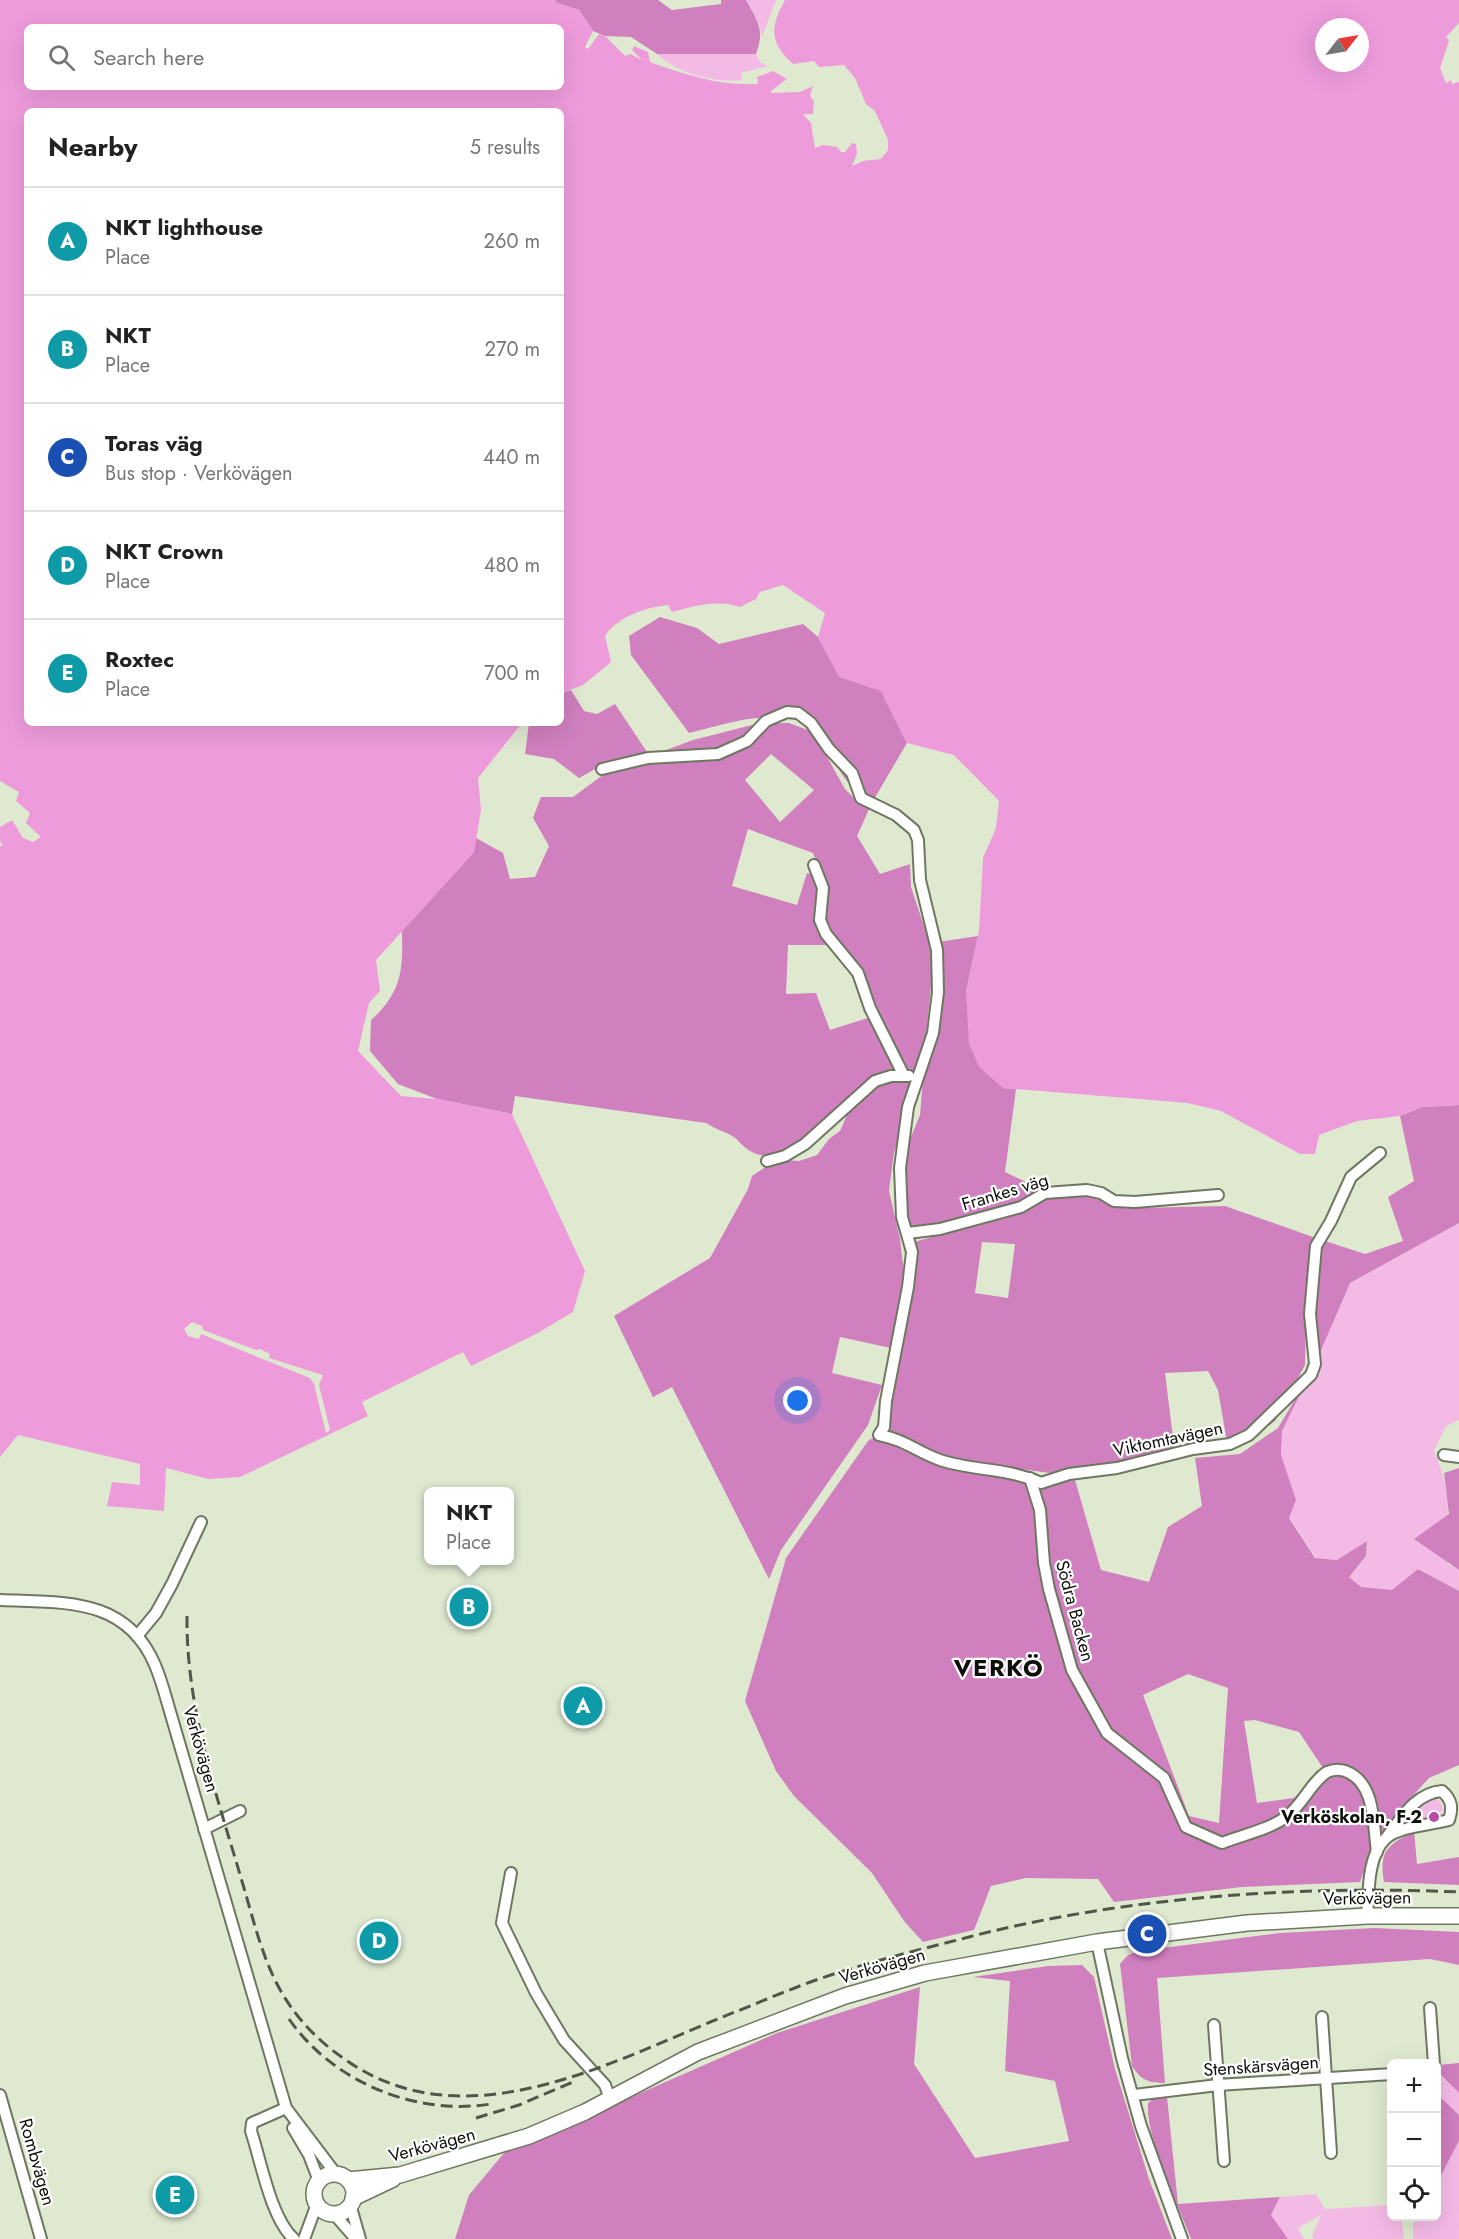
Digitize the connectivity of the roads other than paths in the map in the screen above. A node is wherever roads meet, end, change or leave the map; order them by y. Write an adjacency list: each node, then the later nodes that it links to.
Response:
1 (602, 769): 4 (street)
2 (814, 865): 3 (street)
3 (904, 1076): 4 (street); 6 (street)
4 (919, 1076): 8 (street)
5 (1380, 1153): 11 (street, Viktomtavägen)
6 (767, 1161)
7 (1218, 1194): 8 (street, Frankes väg)
8 (908, 1233): 11 (street, Viktomtavägen)
9 (1444, 1455): 10 (street)
10 (1459, 1457)
11 (1030, 1478): 18 (street, Södra Backen)
12 (201, 1522): 14 (street)
13 (0, 1600): 14 (street, Verkövägen)
14 (137, 1636): 16 (street, Verkövägen)
15 (240, 1811): 16 (street)
16 (204, 1829): 33 (street, Verkövägen)
17 (1386, 1838): 17 (street); 18 (street)
18 (1377, 1852): 20 (street)
19 (511, 1873): 32 (street)
20 (1367, 1916): 21 (main road, Verkövägen); 22 (main road, Verkövägen)
21 (1459, 1916)
22 (1097, 1942): 31 (street); 32 (main road, Verkövägen)
23 (1430, 2008): 26 (street)
24 (1322, 2017): 28 (street)
25 (1214, 2025): 29 (street)
26 (1434, 2059)
27 (1387, 2074): 28 (street, Stenskärsvägen)
28 (1326, 2078): 29 (street, Stenskärsvägen); 34 (street)
29 (1218, 2085): 31 (street, Stenskärsvägen); 35 (street)
30 (0, 2095): 42 (street, Rombvägen)
31 (1134, 2095): 46 (street)
32 (610, 2099): 36 (main road, Verkövägen)
33 (286, 2108): 37 (street, Verkövägen); 38 (street); 43 (street)
34 (1332, 2153)
35 (1224, 2161)
36 (400, 2175): 37 (main road, Verkövägen); 39 (main road)
37 (342, 2177): 38 (main road, Verkövägen); 39 (main road, Verkövägen)
38 (319, 2181): 40 (main road)
39 (352, 2201): 41 (main road); 45 (street, Verkövägen)
40 (317, 2204): 41 (main road, Verkövägen); 44 (street)
41 (334, 2214): 45 (street, Verkövägen)
42 (41, 2239)
43 (294, 2239)
44 (304, 2239)
45 (358, 2239)
46 (1182, 2239)

